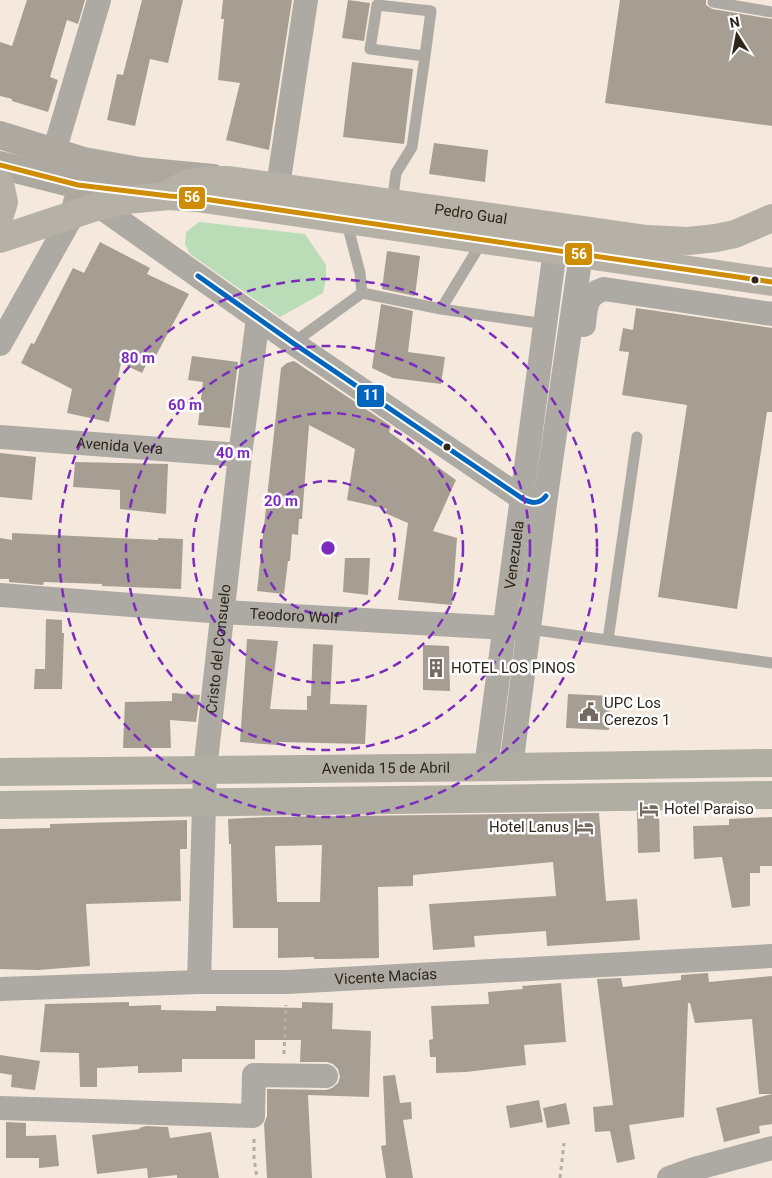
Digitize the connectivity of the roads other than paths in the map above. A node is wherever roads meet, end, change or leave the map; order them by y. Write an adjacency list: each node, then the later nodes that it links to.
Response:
1 (98, 0): 7 (street)
2 (306, 0): 13 (street)
3 (713, 2): 4 (lane)
4 (772, 12)
5 (425, 56): 5 (lane); 15 (lane)
6 (0, 135): 7 (main road)
7 (54, 152): 9 (main road)
8 (0, 164): 9 (main road)
9 (81, 173): 10 (main road); 12 (main road); 14 (street); 17 (street)
10 (229, 180): 12 (highway, Pedro Gual); 13 (highway, Pedro Gual)
11 (0, 184): 16 (highway)
12 (169, 196): 13 (highway); 14 (highway)
13 (276, 198): 15 (highway, Pedro Gual); 19 (highway)
14 (99, 206): 17 (highway); 27 (street)
15 (390, 214): 19 (highway); 21 (highway); 22 (highway, Pedro Gual)
16 (0, 215)
17 (72, 216): 20 (highway); 30 (street)
18 (772, 218): 22 (highway, Pedro Gual)
19 (346, 220): 24 (lane)
20 (0, 239)
21 (483, 240): 22 (highway); 25 (lane)
22 (570, 241): 23 (highway); 28 (street, Venezuela); 34 (street, Venezuela)
23 (772, 282)
24 (362, 293): 25 (lane); 29 (lane)
25 (441, 309): 28 (lane)
26 (772, 314): 37 (street)
27 (258, 318): 29 (street); 33 (street, Cristo del Consuelo)
28 (545, 324): 35 (street, Venezuela)
29 (293, 343): 35 (street)
30 (0, 344)
31 (0, 436): 33 (street, Avenida Vera)
32 (637, 437): 40 (lane)
33 (240, 455): 38 (street, Cristo del Consuelo)
34 (546, 496): 35 (street); 37 (street, Venezuela)
35 (523, 499): 39 (street, Venezuela)
36 (0, 595): 38 (street, Teodoro Wolf)
37 (532, 602): 39 (street, Venezuela)
38 (223, 612): 39 (street, Teodoro Wolf); 44 (street, Cristo del Consuelo)
39 (517, 629): 40 (lane); 43 (street, Venezuela)
40 (608, 640): 41 (lane)
41 (772, 662)
42 (772, 763): 43 (main road, Avenida 15 de Abril)
43 (498, 767): 44 (main road, Avenida 15 de Abril)
44 (205, 770): 45 (main road, Avenida 15 de Abril); 47 (street, Cristo del Consuelo)
45 (0, 772)
46 (772, 795): 47 (main road, Avenida 15 de Abril)
47 (203, 802): 48 (main road, Avenida 15 de Abril); 50 (street, Cristo del Consuelo)
48 (0, 805)
49 (772, 956): 50 (street, Vicente Macías)
50 (199, 982): 51 (street, Vicente Macías)
51 (0, 989)
52 (326, 1076): 53 (street)
53 (0, 1108)
54 (772, 1148): 55 (street)
55 (669, 1178)

